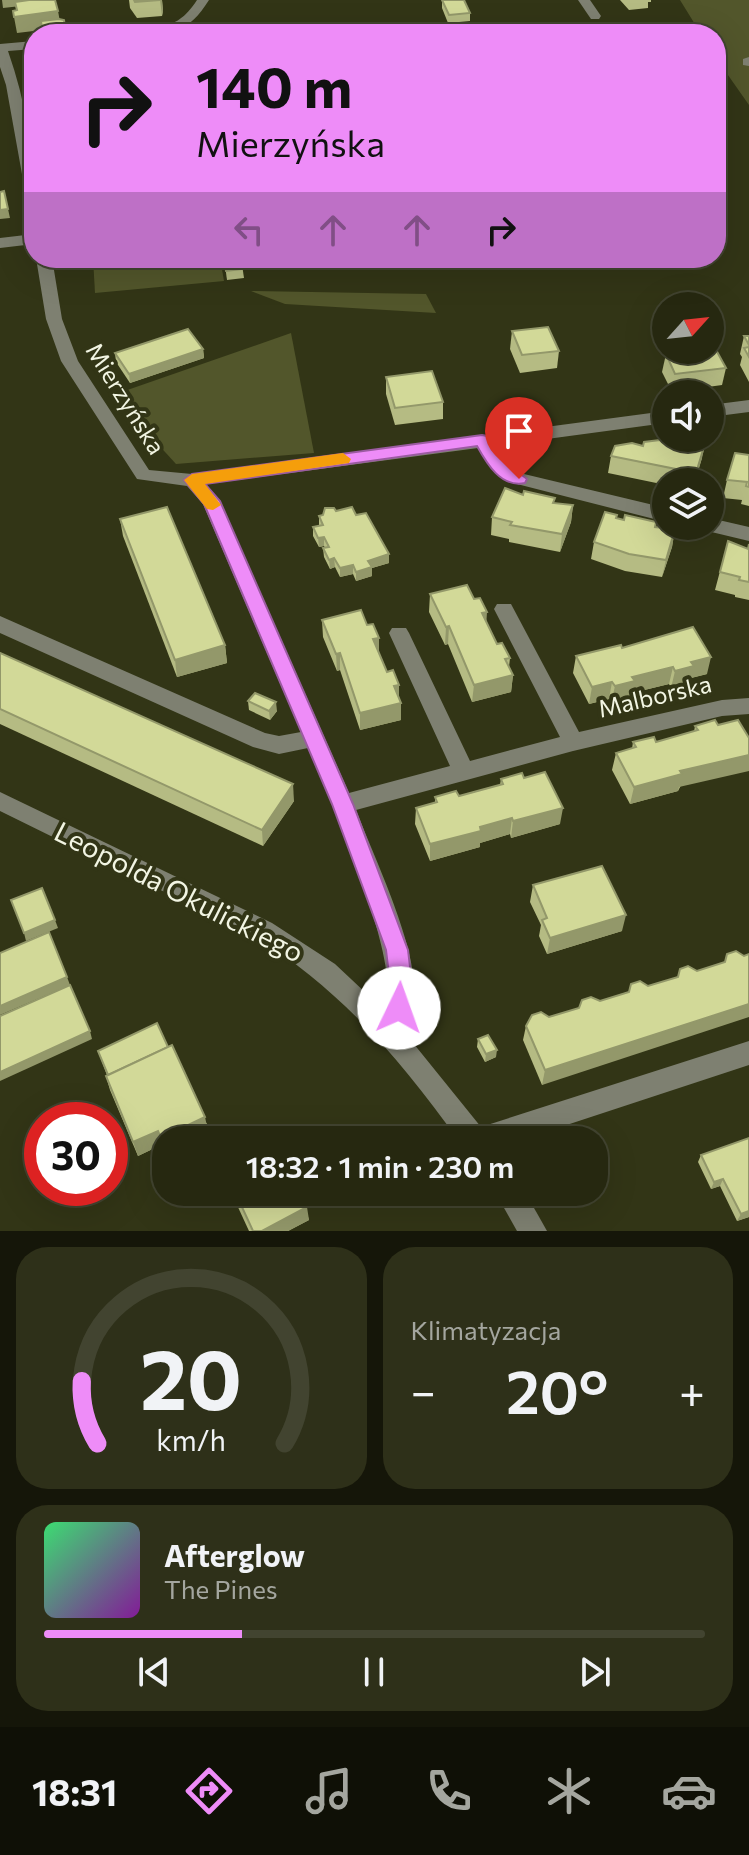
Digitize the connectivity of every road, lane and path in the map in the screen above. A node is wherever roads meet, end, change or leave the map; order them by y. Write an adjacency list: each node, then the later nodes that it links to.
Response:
1 (203, 0): 4 (street)
2 (584, 0): 3 (street)
3 (595, 16)
4 (181, 24)
5 (24, 46): 6 (street)
6 (0, 48): 7 (street)
7 (24, 146)
8 (24, 240): 9 (street)
9 (0, 243)
10 (46, 268): 15 (street, Mierzyńska)
11 (749, 406): 12 (street)
12 (724, 409)
13 (652, 419): 14 (street, Mierzyńska)
14 (482, 440): 15 (street, Mierzyńska); 16 (street)
15 (192, 480): 23 (street)
16 (652, 512)
17 (724, 528): 18 (street)
18 (749, 534)
19 (504, 609): 24 (street, Malborska)
20 (0, 624): 23 (street)
21 (399, 633): 25 (street)
22 (749, 706): 24 (street, Malborska)
23 (315, 738): 27 (street)
24 (573, 742): 25 (street, Malborska)
25 (463, 770): 27 (street, Malborska)
26 (0, 801): 28 (street, Leopolda Okulickiego)
27 (343, 804): 28 (street)
28 (387, 1029): 30 (street, Leopolda Okulickiego)
29 (749, 1053): 31 (street)
30 (463, 1126)
31 (525, 1126)
32 (518, 1206): 33 (street)
33 (533, 1231)

